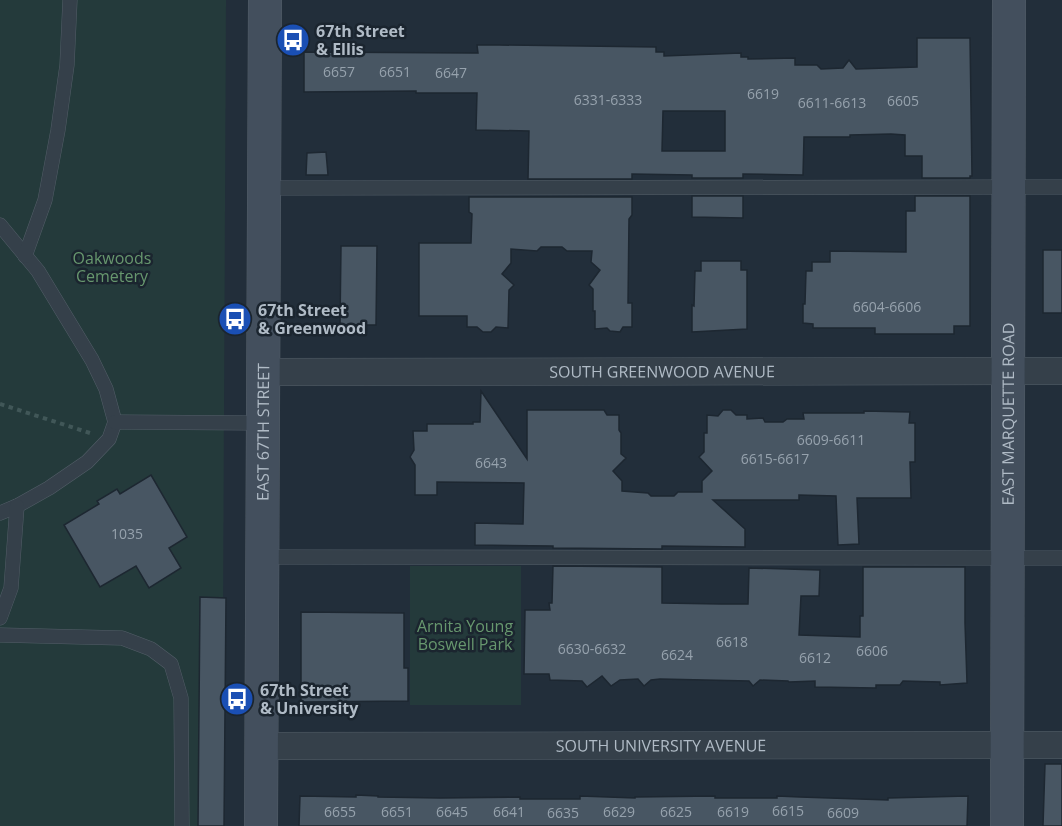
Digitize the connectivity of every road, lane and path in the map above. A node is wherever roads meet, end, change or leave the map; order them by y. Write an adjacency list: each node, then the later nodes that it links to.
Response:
1 (70, 0): 8 (lane)
2 (265, 0): 6 (street, EAST 67TH STREET)
3 (1009, 0): 4 (street, EAST MARQUETTE ROAD)
4 (1009, 187): 5 (lane); 6 (lane); 9 (street, EAST MARQUETTE ROAD)
5 (1062, 187)
6 (264, 188): 11 (street, EAST 67TH STREET)
7 (0, 225): 8 (lane)
8 (26, 256): 13 (lane)
9 (1008, 371): 10 (street, SOUTH GREENWOOD AVENUE); 11 (street, SOUTH GREENWOOD AVENUE); 19 (street, EAST MARQUETTE ROAD)
10 (1062, 371)
11 (263, 372): 14 (street, EAST 67TH STREET)
12 (0, 404): 15 (path)
13 (115, 422): 14 (lane); 15 (lane)
14 (263, 423): 18 (street, EAST 67TH STREET)
15 (109, 440): 16 (lane)
16 (17, 506): 17 (lane); 21 (lane)
17 (0, 513)
18 (262, 557): 19 (lane); 25 (street, EAST 67TH STREET)
19 (1007, 558): 20 (lane); 23 (street, EAST MARQUETTE ROAD)
20 (1062, 558)
21 (0, 618)
22 (0, 635): 26 (lane)
23 (1007, 745): 24 (street, SOUTH UNIVERSITY AVENUE); 25 (street, SOUTH UNIVERSITY AVENUE); 28 (street, EAST MARQUETTE ROAD)
24 (1062, 745)
25 (261, 746): 27 (street, EAST 67TH STREET)
26 (182, 826)
27 (261, 826)
28 (1007, 826)

